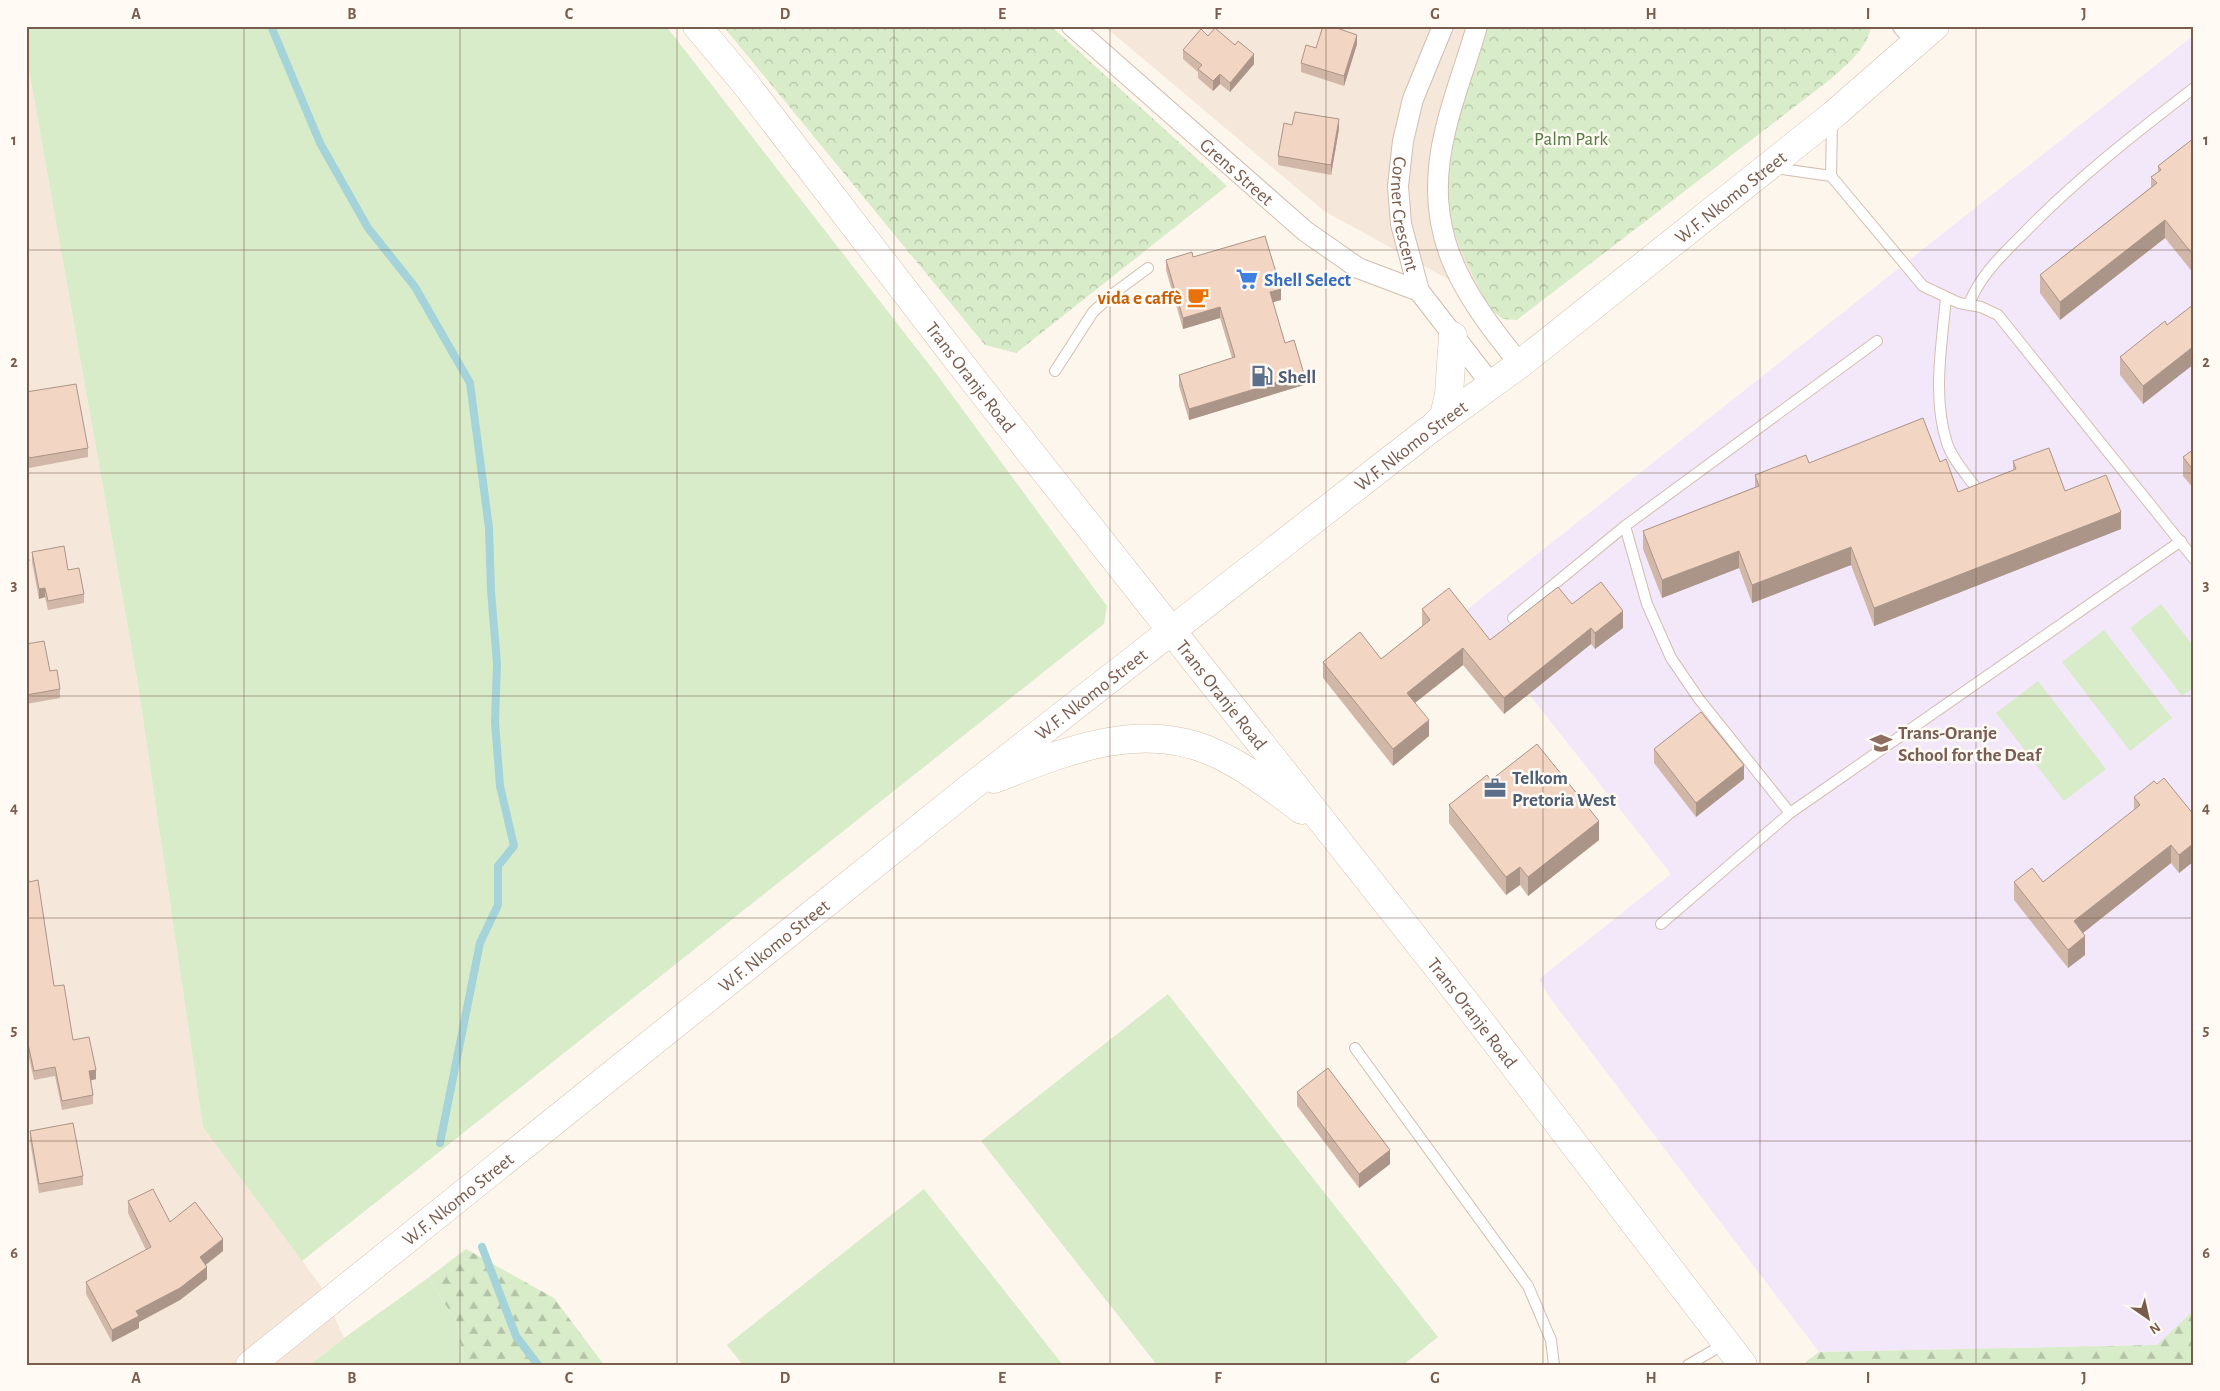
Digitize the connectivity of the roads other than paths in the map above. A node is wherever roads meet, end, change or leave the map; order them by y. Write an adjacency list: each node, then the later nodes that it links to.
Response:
1 (697, 26): 25 (main road, Trans Oranje Road)
2 (1072, 26): 11 (street, Grens Street)
3 (1443, 26): 11 (street, Corner Crescent)
4 (1477, 26): 16 (street, Corner Crescent)
5 (1918, 31): 7 (main road, W.F. Nkomo Street)
6 (2194, 88): 13 (lane)
7 (1832, 115): 8 (main road, W.F. Nkomo Street); 9 (lane)
8 (1768, 166): 9 (lane); 16 (main road, W.F. Nkomo Street)
9 (1831, 176): 12 (lane)
10 (1148, 268): 17 (lane)
11 (1419, 292): 14 (street, Corner Crescent)
12 (1946, 297): 13 (lane); 20 (lane)
13 (1969, 304): 22 (lane)
14 (1453, 336): 18 (street, Corner Crescent); 19 (main road)
15 (1877, 341): 21 (lane)
16 (1520, 364): 18 (main road, W.F. Nkomo Street)
17 (1054, 371)
18 (1491, 384): 19 (main road, W.F. Nkomo Street)
19 (1429, 430): 25 (main road, W.F. Nkomo Street)
20 (1976, 488)
21 (1625, 526): 24 (lane); 27 (lane)
22 (2180, 541): 23 (lane); 27 (lane)
23 (2194, 559)
24 (1513, 618)
25 (1172, 629): 26 (main road, W.F. Nkomo Street); 28 (main road, Trans Oranje Road)
26 (967, 790): 28 (main road); 32 (main road, W.F. Nkomo Street)
27 (1790, 813): 29 (lane)
28 (1328, 828): 31 (main road, Trans Oranje Road)
29 (1661, 924)
30 (1355, 1048): 33 (lane)
31 (1726, 1342): 34 (lane); 35 (main road, Trans Oranje Road)
32 (250, 1365)
33 (1554, 1365)
34 (1688, 1365)
35 (1743, 1365)

